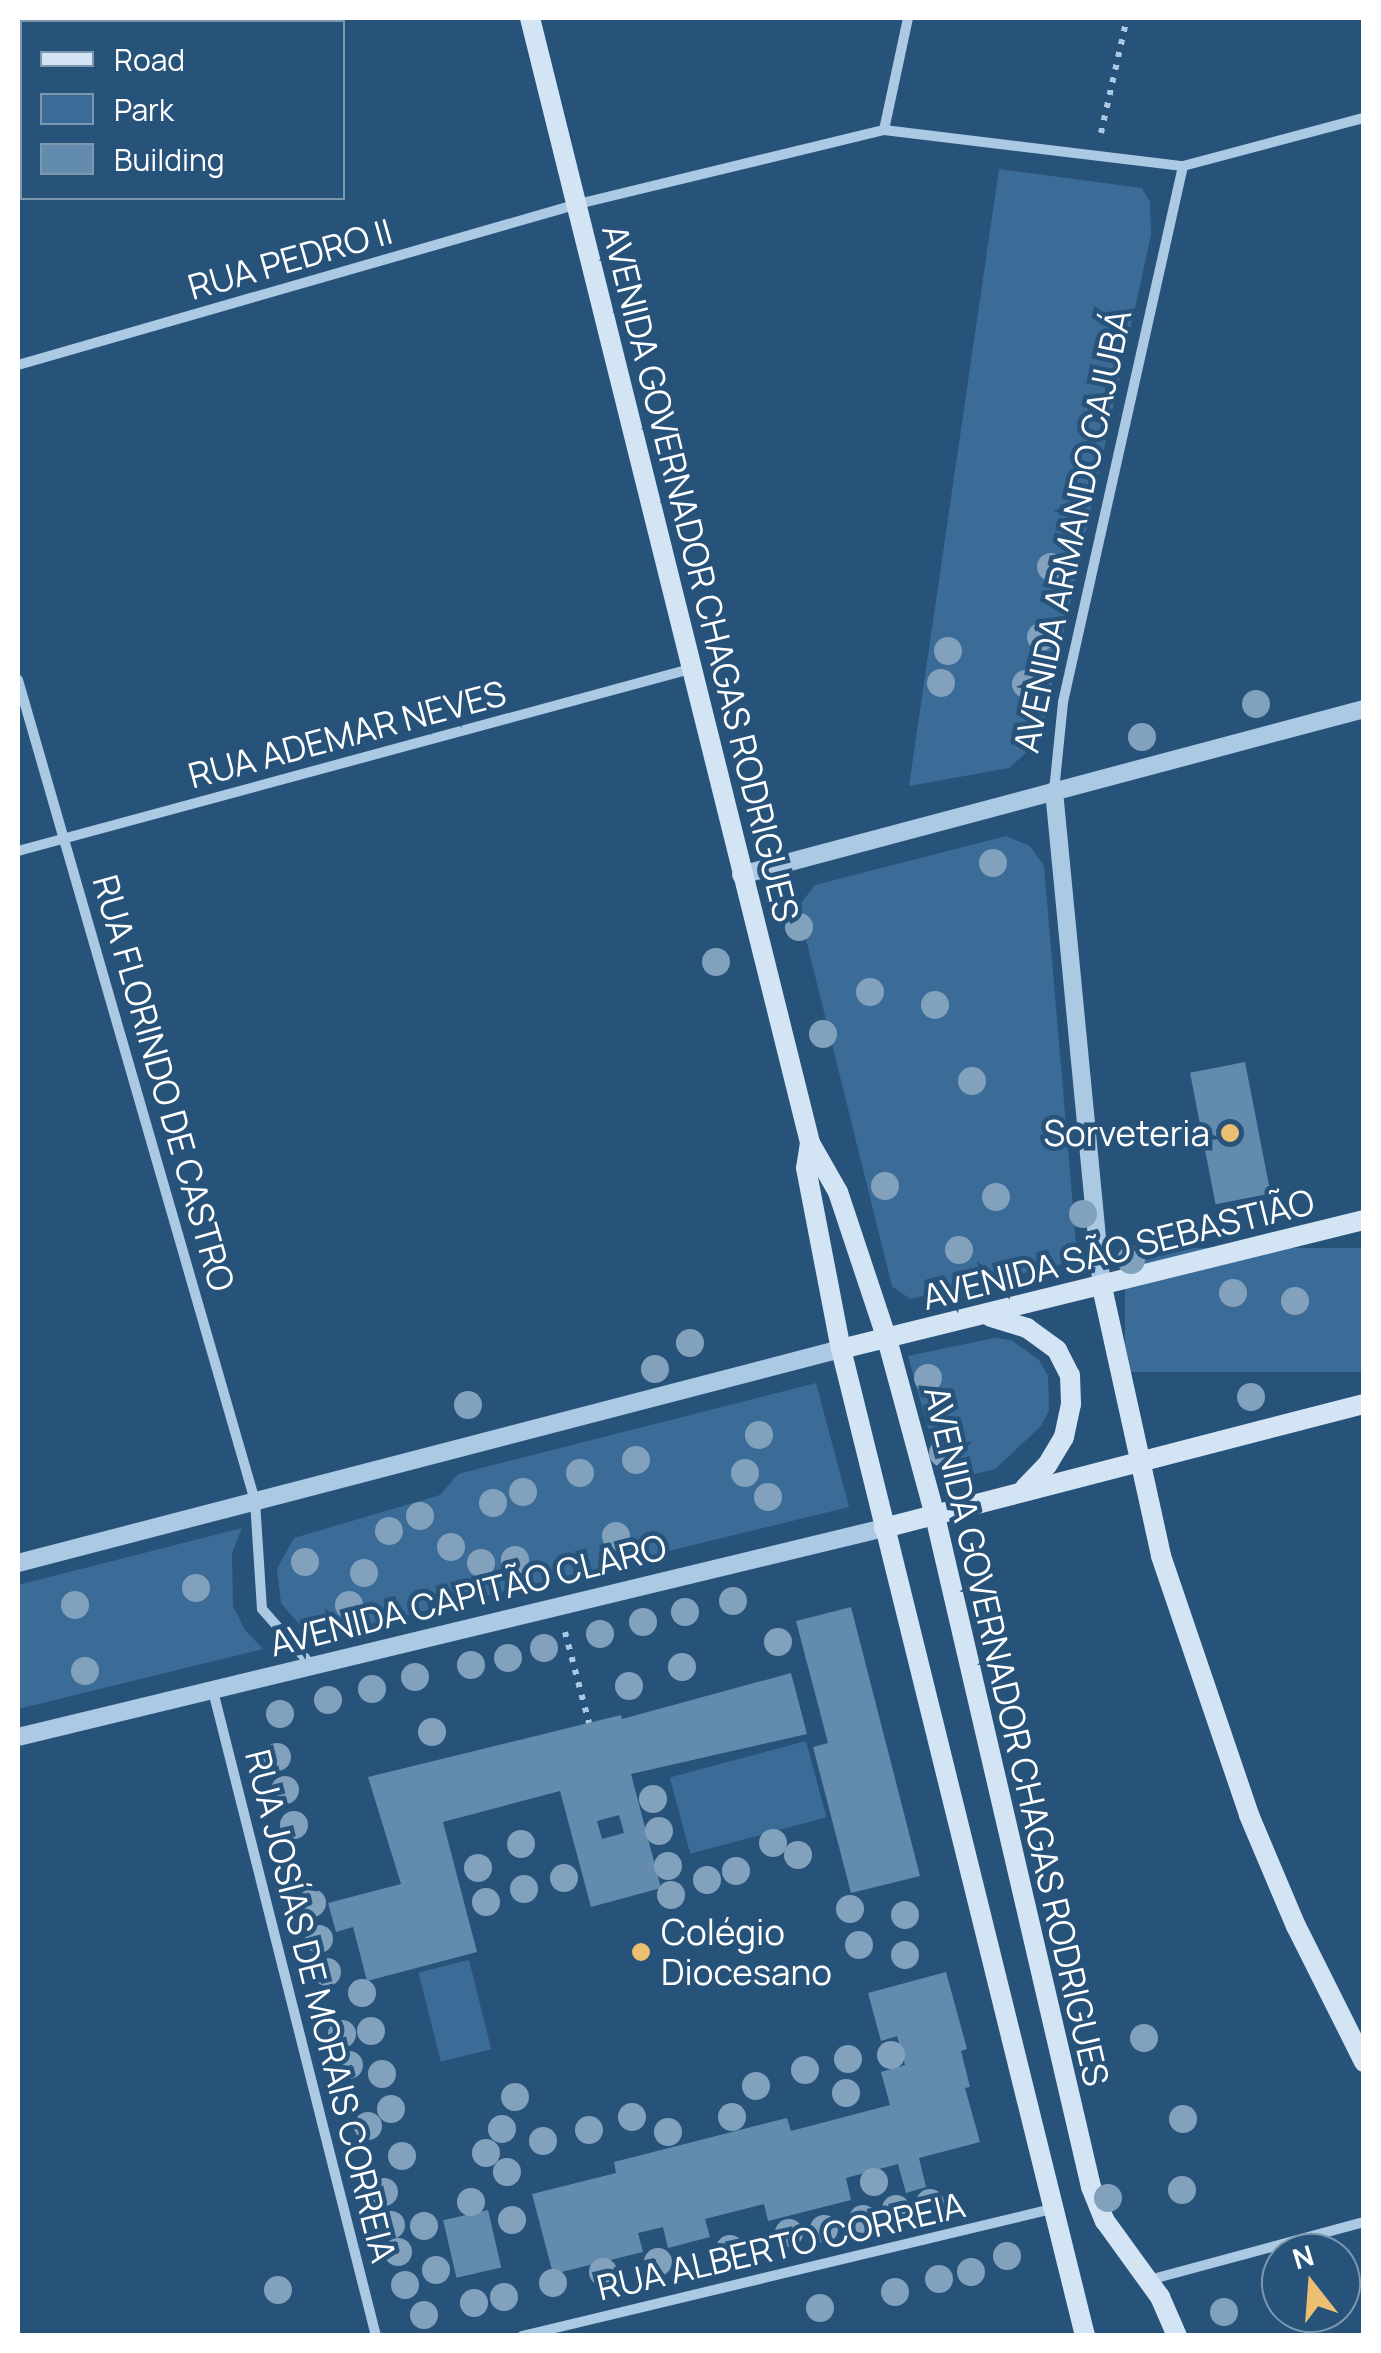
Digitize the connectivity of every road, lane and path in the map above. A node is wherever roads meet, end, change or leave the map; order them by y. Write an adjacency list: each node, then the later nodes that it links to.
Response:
1 (530, 18): 8 (main road, AVENIDA GOVERNADOR CHAGAS RODRIGUES)
2 (908, 18): 5 (street)
3 (1127, 18): 6 (path)
4 (1364, 118): 7 (street)
5 (884, 130): 6 (street); 8 (street, RUA PEDRO II)
6 (1096, 155): 7 (street)
7 (1183, 166): 13 (street, AVENIDA ARMANDO CAJUBÁ)
8 (578, 204): 9 (street, RUA PEDRO II); 10 (main road, AVENIDA GOVERNADOR CHAGAS RODRIGUES)
9 (18, 366)
10 (690, 669): 14 (street, RUA ADEMAR NEVES); 16 (main road, AVENIDA GOVERNADOR CHAGAS RODRIGUES)
11 (18, 680): 14 (street, RUA FLORINDO DE CASTRO)
12 (1364, 709): 13 (street)
13 (1054, 791): 16 (street); 19 (street, AVENIDA ARMANDO CAJUBÁ)
14 (65, 838): 15 (street, RUA ADEMAR NEVES); 26 (street, RUA FLORINDO DE CASTRO)
15 (18, 851)
16 (741, 875): 17 (main road, AVENIDA GOVERNADOR CHAGAS RODRIGUES)
17 (810, 1143): 21 (main road, AVENIDA GOVERNADOR CHAGAS RODRIGUES); 22 (main road, AVENIDA GOVERNADOR CHAGAS RODRIGUES)
18 (1364, 1220): 19 (main road, AVENIDA SÃO SEBASTIÃO)
19 (1102, 1287): 20 (main road, AVENIDA SÃO SEBASTIÃO); 24 (main road, AVENIDA ARMANDO CAJUBÁ)
20 (988, 1316): 21 (main road, AVENIDA SÃO SEBASTIÃO); 25 (main road)
21 (887, 1339): 22 (main road); 27 (main road, AVENIDA GOVERNADOR CHAGAS RODRIGUES)
22 (841, 1349): 26 (street); 28 (main road, AVENIDA GOVERNADOR CHAGAS RODRIGUES)
23 (1364, 1404): 24 (main road)
24 (1138, 1464): 25 (main road); 35 (main road, AVENIDA ARMANDO CAJUBÁ)
25 (1024, 1490): 27 (main road)
26 (255, 1501): 29 (street); 31 (street, RUA FLORINDO DE CASTRO)
27 (934, 1516): 28 (main road, AVENIDA CAPITÃO CLARO); 38 (main road, AVENIDA GOVERNADOR CHAGAS RODRIGUES)
28 (884, 1528): 30 (street, AVENIDA CAPITÃO CLARO); 36 (main road, AVENIDA GOVERNADOR CHAGAS RODRIGUES)
29 (18, 1563)
30 (558, 1606): 31 (street, AVENIDA CAPITÃO CLARO); 33 (path)
31 (312, 1666): 32 (street, AVENIDA CAPITÃO CLARO)
32 (213, 1690): 34 (street, AVENIDA CAPITÃO CLARO); 39 (street, RUA JOSÍAS DE MORAIS CORREIA)
33 (589, 1723)
34 (18, 1737)
35 (1364, 2062)
36 (1052, 2210): 40 (street, RUA ALBERTO CORREIA); 41 (main road, AVENIDA GOVERNADOR CHAGAS RODRIGUES)
37 (1364, 2222): 38 (street)
38 (1148, 2280): 42 (main road, AVENIDA GOVERNADOR CHAGAS RODRIGUES)
39 (376, 2336)
40 (522, 2336)
41 (1086, 2336)
42 (1177, 2336)

